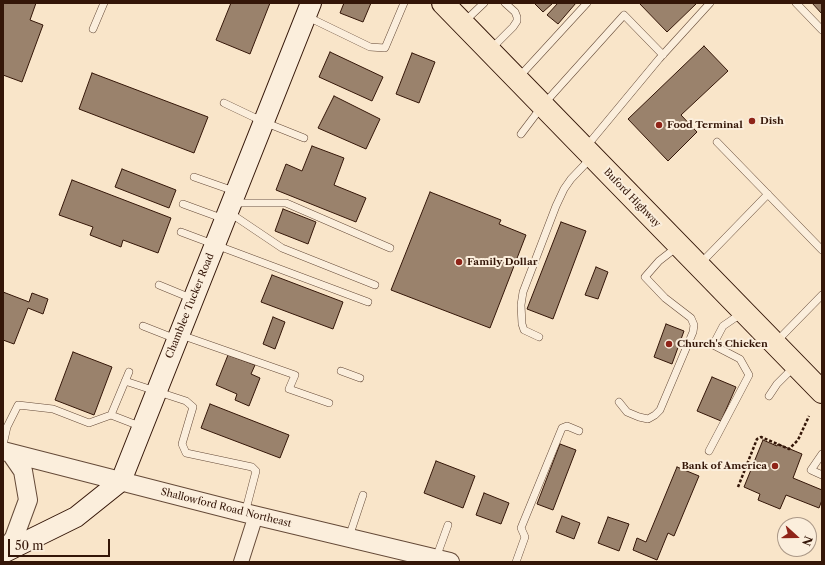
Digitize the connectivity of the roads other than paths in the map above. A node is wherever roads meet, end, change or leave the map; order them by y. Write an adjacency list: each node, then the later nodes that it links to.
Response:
1 (104, 3): 10 (lane)
2 (404, 3): 8 (lane)
3 (484, 3): 9 (lane)
4 (505, 3): 12 (lane)
5 (588, 3): 14 (lane)
6 (710, 3): 13 (lane)
7 (796, 3): 11 (lane)
8 (309, 10): 17 (main road, Chamblee Tucker Road)
9 (453, 10): 12 (main road, Buford Highway)
10 (93, 29)
11 (822, 30)
12 (490, 50): 14 (main road, Buford Highway)
13 (663, 55): 16 (lane); 21 (lane)
14 (517, 79): 16 (main road, Buford Highway)
15 (224, 103): 17 (lane)
16 (543, 105): 18 (lane); 21 (main road, Buford Highway)
17 (264, 122): 19 (lane); 25 (main road, Chamblee Tucker Road)
18 (521, 134)
19 (304, 138)
20 (717, 142): 23 (lane)
21 (588, 152): 28 (main road, Buford Highway); 40 (lane)
22 (194, 177): 25 (lane)
23 (768, 194): 30 (lane); 31 (lane)
24 (182, 204): 25 (lane)
25 (230, 206): 27 (main road, Chamblee Tucker Road); 29 (lane); 33 (lane)
26 (181, 232): 27 (lane)
27 (215, 244): 35 (main road, Chamblee Tucker Road); 36 (lane)
28 (679, 245): 31 (main road, Buford Highway); 50 (lane)
29 (390, 248)
30 (822, 250)
31 (698, 265): 37 (main road, Buford Highway)
32 (160, 285): 35 (lane)
33 (375, 285)
34 (822, 295): 41 (lane)
35 (193, 299): 39 (main road, Chamblee Tucker Road)
36 (368, 302)
37 (743, 312): 41 (main road, Buford Highway); 56 (lane)
38 (143, 326): 39 (lane)
39 (178, 337): 47 (main road, Chamblee Tucker Road); 51 (lane)
40 (539, 337)
41 (774, 344): 42 (main road, Buford Highway)
42 (796, 366): 48 (main road, Buford Highway); 49 (lane)
43 (341, 371): 45 (lane)
44 (129, 372): 46 (lane)
45 (360, 378)
46 (126, 381): 47 (lane); 52 (lane)
47 (157, 391): 53 (main road, Chamblee Tucker Road); 61 (lane)
48 (822, 392)
49 (769, 396)
50 (619, 402)
51 (329, 403)
52 (111, 415): 53 (lane); 55 (lane)
53 (142, 427): 59 (main road, Chamblee Tucker Road)
54 (578, 431): 67 (lane)
55 (6, 450): 59 (street, Shallowford Road Northeast); 64 (street)
56 (709, 451)
57 (822, 454): 58 (lane)
58 (822, 475)
59 (121, 481): 61 (street, Shallowford Road Northeast); 64 (main road, Chamblee Tucker Road)
60 (363, 495): 63 (lane)
61 (251, 514): 63 (street, Shallowford Road Northeast); 66 (street)
62 (448, 525): 65 (lane)
63 (348, 538): 65 (street, Shallowford Road Northeast)
64 (3, 553)
65 (443, 560)
66 (240, 562)
67 (516, 562)

